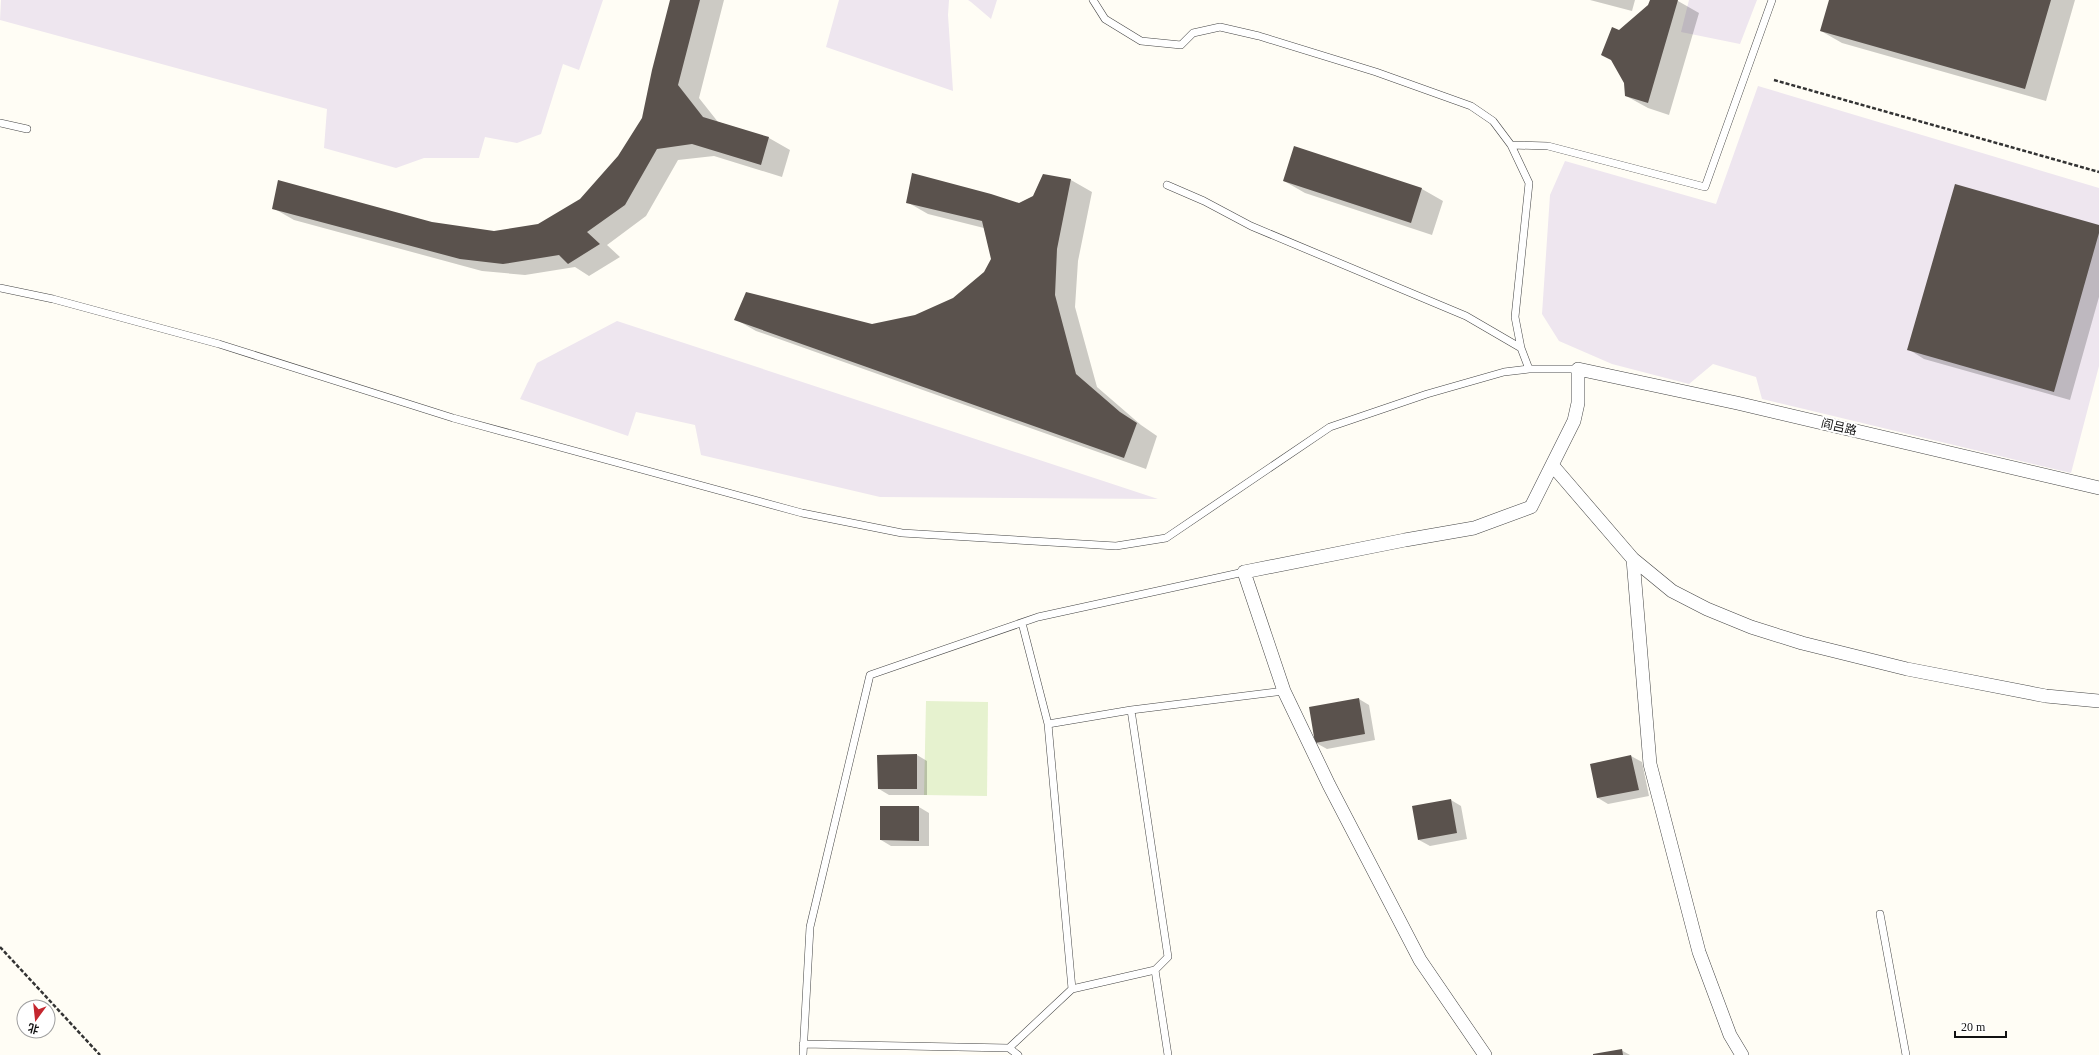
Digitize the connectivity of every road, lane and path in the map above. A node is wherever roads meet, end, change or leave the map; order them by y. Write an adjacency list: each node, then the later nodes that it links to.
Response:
1 (1093, 0): 6 (lane)
2 (1772, 0): 6 (lane)
3 (1774, 80): 7 (path)
4 (0, 123): 5 (lane)
5 (27, 129)
6 (1511, 145): 10 (lane)
7 (2099, 172)
8 (1167, 185): 10 (lane)
9 (0, 288): 11 (lane)
10 (1521, 348): 11 (lane)
11 (1529, 369): 12 (lane)
12 (1578, 369): 13 (street); 14 (street, 阎吕路)
13 (1556, 460): 15 (street); 16 (street)
14 (2099, 488)
15 (1633, 559): 19 (street); 33 (street)
16 (1244, 572): 17 (lane); 18 (street)
17 (1022, 623): 21 (lane); 26 (lane)
18 (1284, 691): 20 (lane); 32 (street)
19 (2099, 701)
20 (1131, 710): 21 (lane); 24 (lane)
21 (1048, 724): 25 (lane)
22 (1880, 914): 34 (lane)
23 (0, 947): 28 (path)
24 (1155, 970): 25 (lane); 31 (lane)
25 (1072, 989): 27 (lane)
26 (803, 1044): 27 (lane); 29 (lane)
27 (1009, 1048): 30 (lane)
28 (100, 1055)
29 (803, 1055)
30 (1018, 1055)
31 (1168, 1055)
32 (1485, 1055)
33 (1742, 1055)
34 (1906, 1055)

